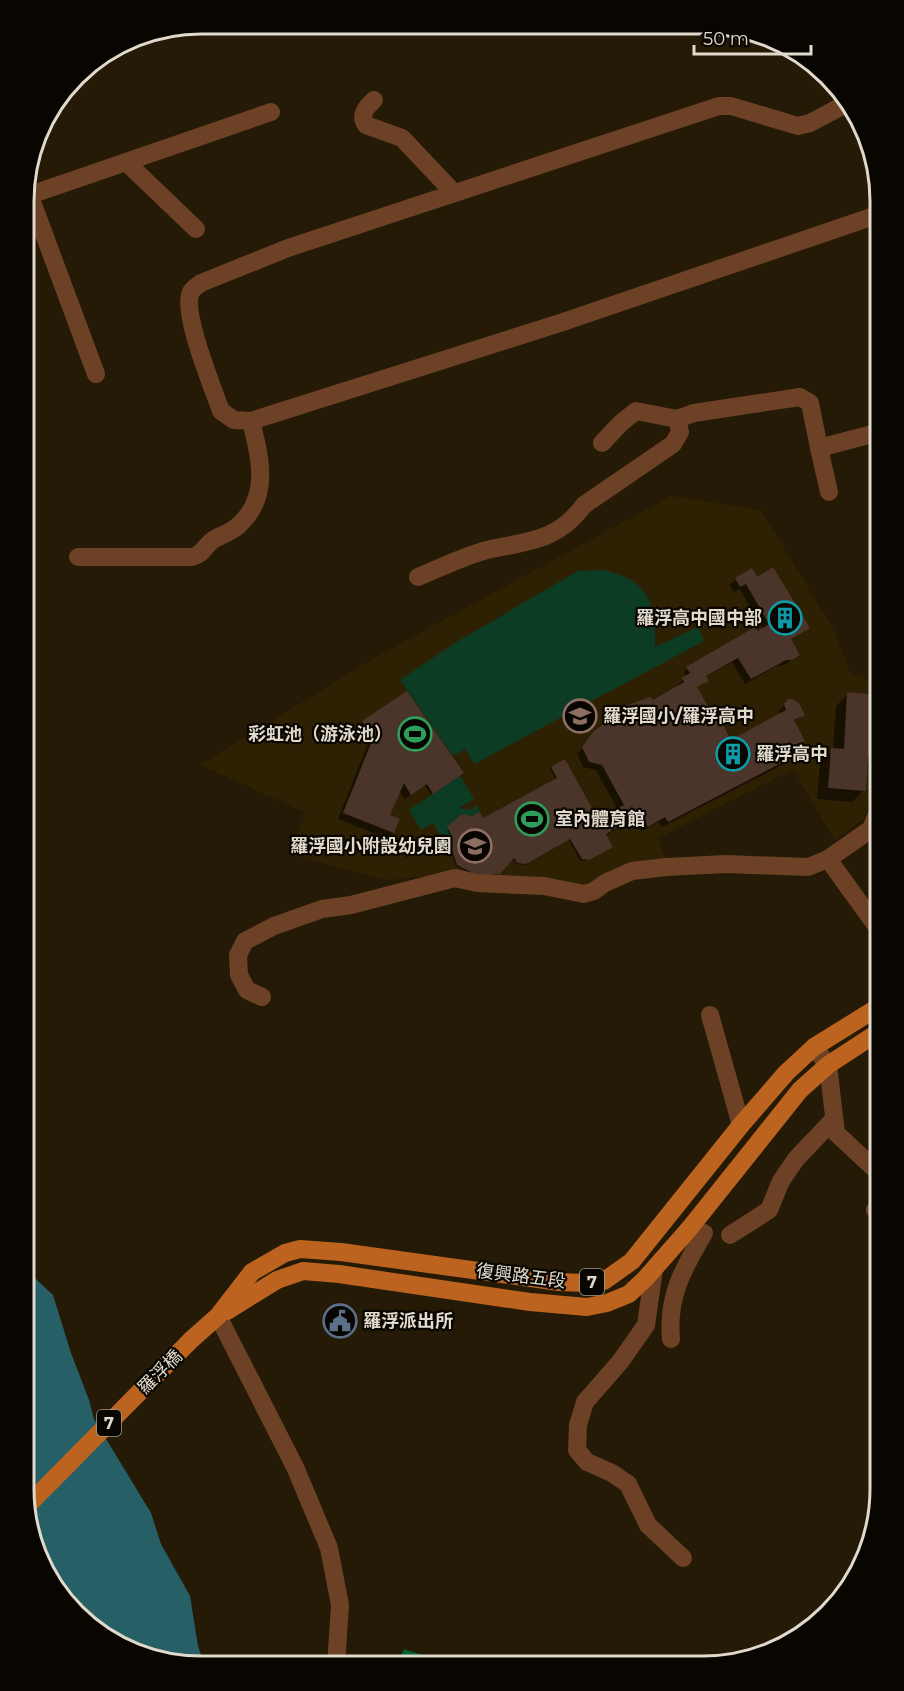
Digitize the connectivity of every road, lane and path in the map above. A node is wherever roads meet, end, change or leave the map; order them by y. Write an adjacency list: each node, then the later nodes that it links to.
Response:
1 (374, 100): 6 (lane)
2 (840, 107): 6 (lane)
3 (271, 112): 4 (lane)
4 (126, 162): 5 (lane); 9 (lane)
5 (35, 187)
6 (454, 194): 12 (lane)
7 (34, 205): 10 (lane)
8 (870, 217): 12 (lane)
9 (196, 229)
10 (96, 374)
11 (677, 419): 14 (lane); 15 (lane); 18 (lane)
12 (251, 421): 17 (lane)
13 (870, 435): 15 (lane)
14 (602, 443)
15 (819, 448): 16 (lane)
16 (829, 492)
17 (78, 557)
18 (418, 577)
19 (870, 830): 20 (lane)
20 (828, 859): 21 (lane); 22 (lane)
21 (869, 916)
22 (262, 997)
23 (869, 1013): 26 (main road, 復興路五段 / 7)
24 (710, 1016): 29 (lane)
25 (869, 1038): 27 (main road, 復興路五段 / 7)
26 (814, 1047): 27 (lane); 29 (main road, 復興路五段 / 7)
27 (828, 1065): 28 (lane); 34 (main road, 復興路五段 / 7)
28 (833, 1120): 30 (lane); 32 (lane)
29 (741, 1125): 36 (main road, 復興路五段 / 7)
30 (869, 1164)
31 (704, 1233): 40 (lane)
32 (730, 1235)
33 (394, 1260): 35 (main road); 36 (main road, 復興路五段 / 7); 38 (main road, 復興路五段 / 7)
34 (654, 1269): 37 (main road, 復興路五段 / 7); 42 (lane)
35 (386, 1281): 37 (main road, 復興路五段 / 7); 38 (main road, 復興路五段 / 7)
36 (585, 1283): 37 (main road)
37 (586, 1307)
38 (218, 1316): 39 (main road, 復興路五段 / 7); 43 (lane)
39 (191, 1340): 41 (main road, 羅浮橋 / 7)
40 (671, 1340)
41 (35, 1498)
42 (683, 1558)
43 (337, 1656)

